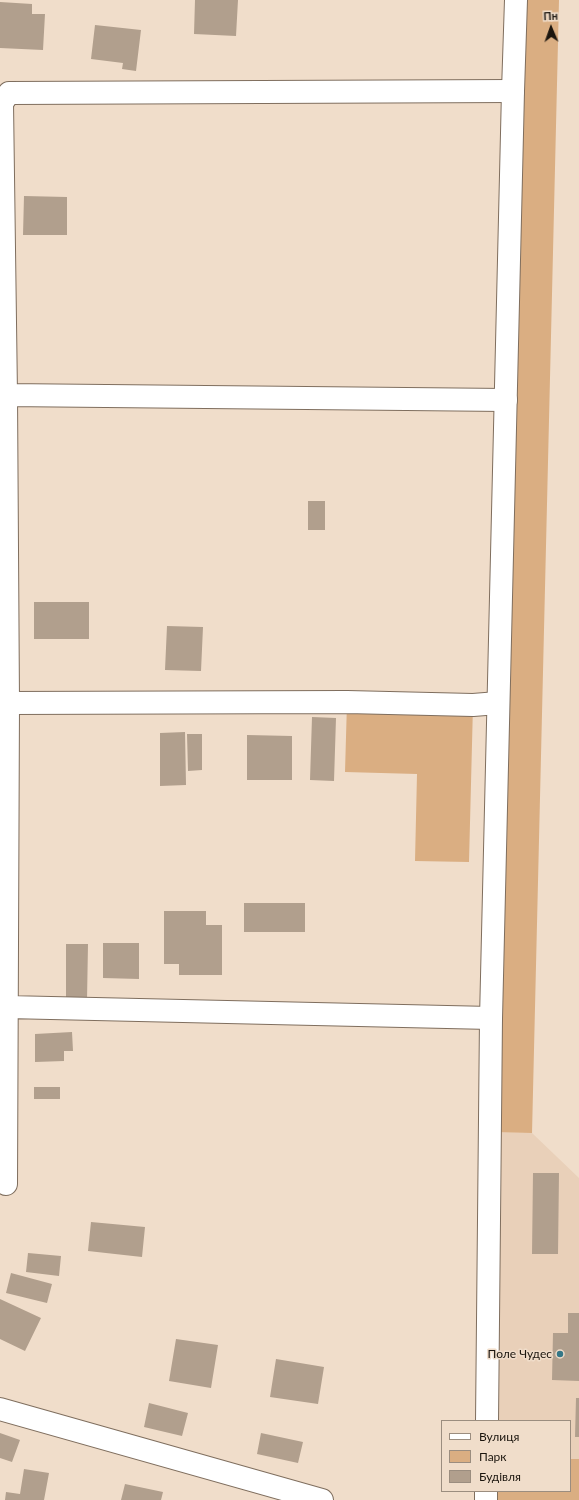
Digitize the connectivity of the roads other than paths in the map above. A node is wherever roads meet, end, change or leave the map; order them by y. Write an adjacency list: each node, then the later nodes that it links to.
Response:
1 (516, 0): 2 (street)
2 (513, 91): 3 (street); 4 (street)
3 (6, 395): 4 (street); 5 (street)
4 (506, 400): 6 (street)
5 (8, 703): 6 (street); 7 (street)
6 (498, 703): 8 (street)
7 (7, 1007): 8 (street); 9 (street)
8 (492, 1018): 11 (street)
9 (6, 1184)
10 (0, 1409): 12 (street)
11 (487, 1420)
12 (322, 1500)

